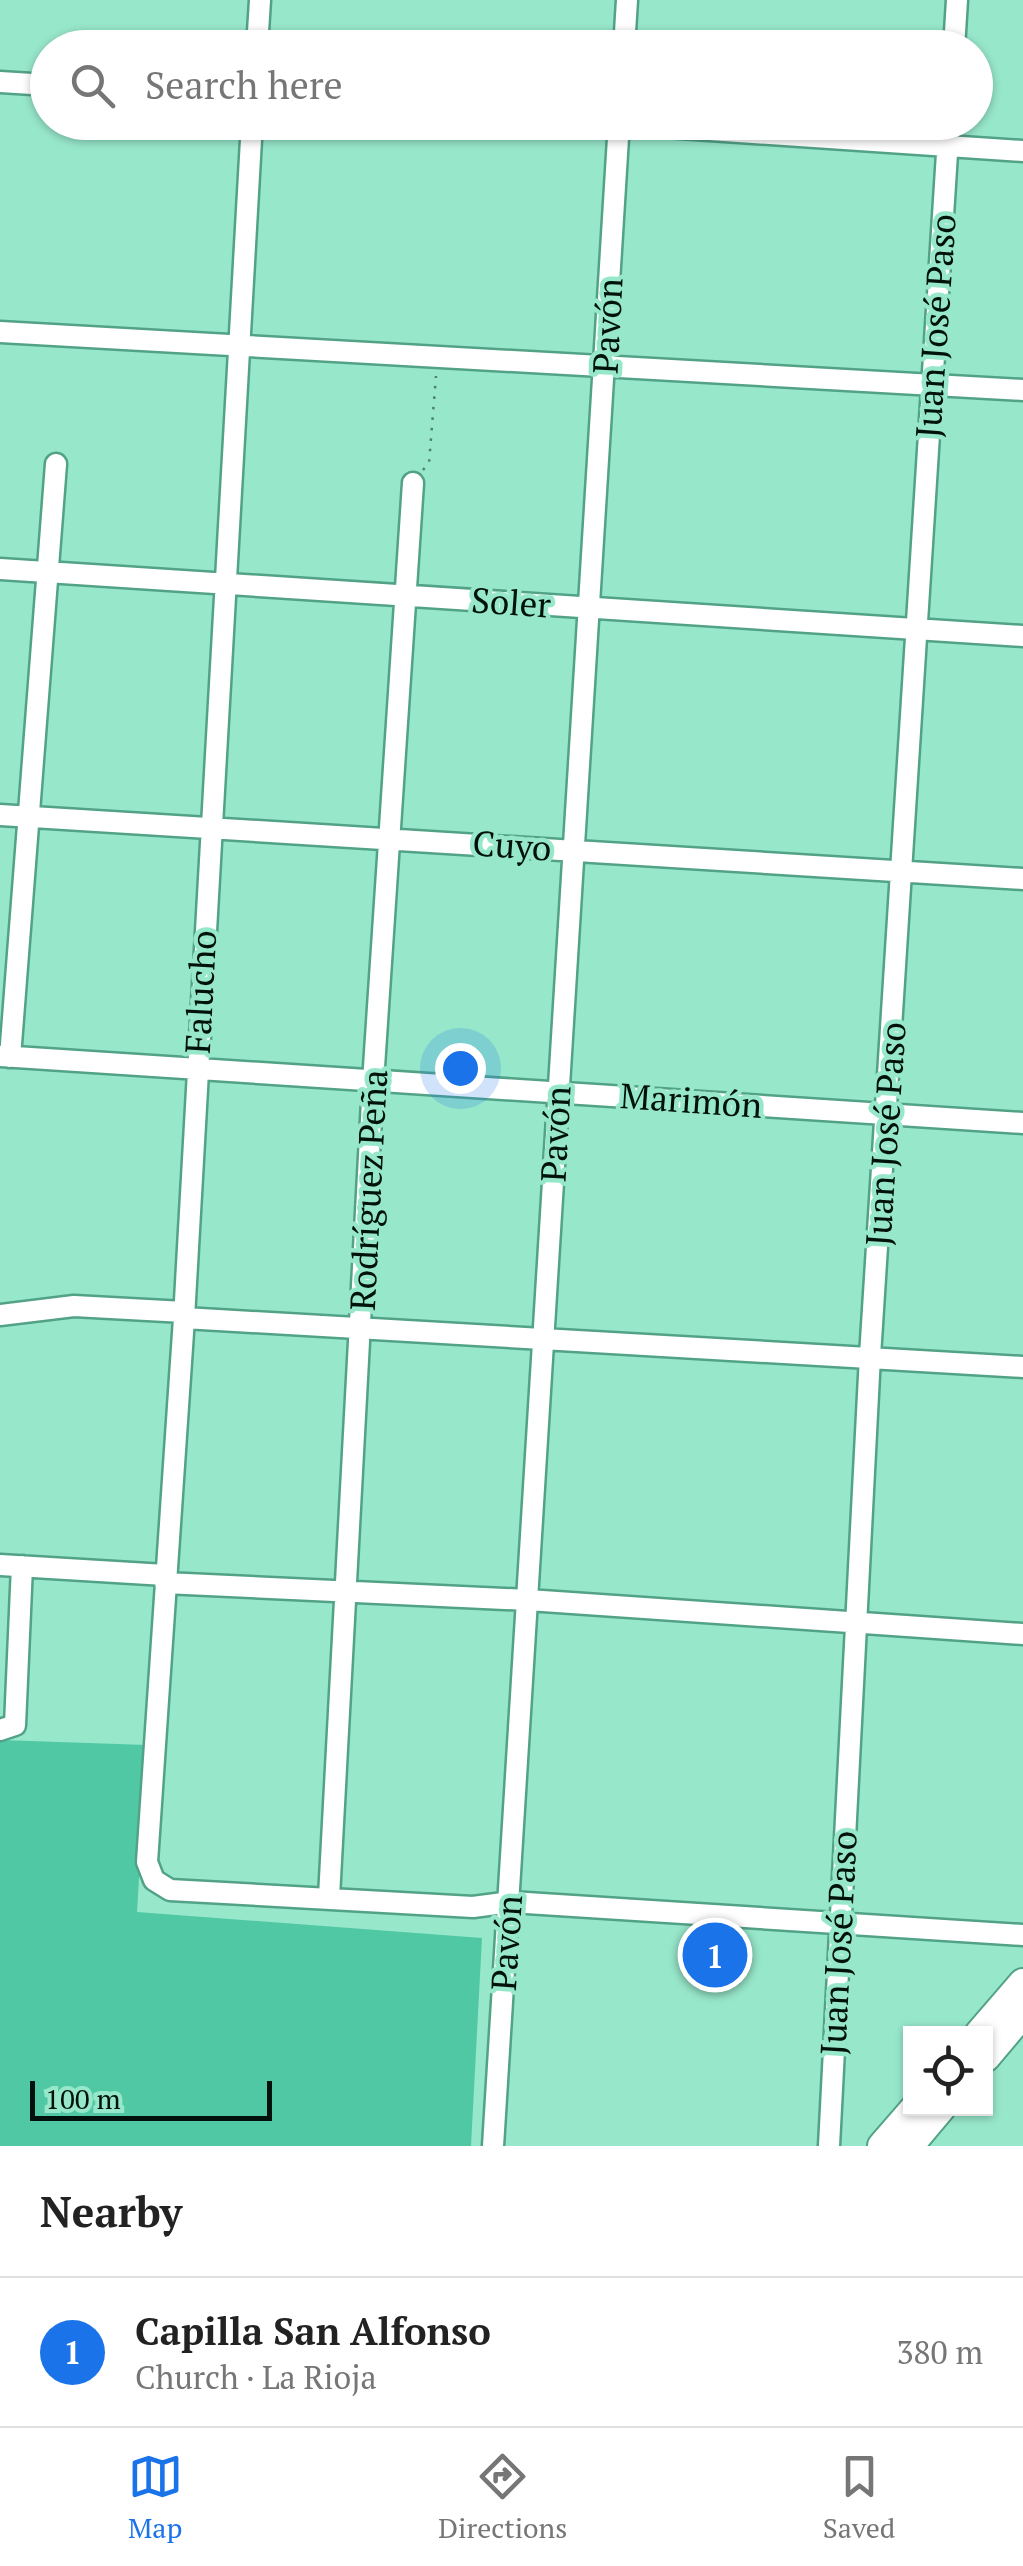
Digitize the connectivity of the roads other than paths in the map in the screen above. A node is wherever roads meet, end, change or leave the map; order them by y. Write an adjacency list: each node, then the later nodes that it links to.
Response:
1 (260, 0): 4 (street)
2 (627, 0): 5 (street)
3 (957, 0): 6 (street)
4 (258, 30)
5 (625, 30)
6 (955, 30)
7 (0, 82): 8 (street)
8 (30, 84)
9 (251, 140): 16 (street, Falucho)
10 (617, 140): 17 (street, Pavón)
11 (862, 140): 13 (street)
12 (948, 140): 13 (street, Juan José Paso)
13 (948, 146): 14 (street); 18 (street, Juan José Paso)
14 (1023, 150)
15 (0, 332): 16 (street)
16 (241, 348): 17 (street); 24 (street, Falucho)
17 (606, 368): 18 (street); 26 (street, Pavón)
18 (932, 384): 19 (street); 27 (street, Juan José Paso)
19 (1023, 390)
20 (56, 464): 23 (street)
21 (413, 483): 25 (street, Rodríguez Peña)
22 (0, 569): 23 (street, Soler)
23 (48, 572): 24 (street, Soler); 30 (street)
24 (224, 585): 25 (street, Soler); 31 (street, Falucho)
25 (406, 596): 26 (street, Soler); 32 (street, Rodríguez Peña)
26 (586, 608): 27 (street, Soler); 33 (street, Pavón)
27 (919, 630): 28 (street, Soler); 34 (street, Juan José Paso)
28 (1023, 636)
29 (0, 815): 30 (street, Cuyo)
30 (26, 817): 31 (street, Cuyo); 36 (street)
31 (208, 829): 32 (street, Cuyo); 37 (street, Falucho)
32 (390, 838): 33 (street, Cuyo); 38 (street, Rodríguez Peña)
33 (572, 850): 34 (street, Cuyo); 39 (street, Pavón)
34 (904, 871): 35 (street, Cuyo); 40 (street, Juan José Paso)
35 (1023, 879)
36 (5, 1056): 37 (street, Marimón)
37 (197, 1066): 38 (street, Marimón); 43 (street, Falucho)
38 (373, 1082): 39 (street, Marimón); 44 (street, Rodríguez Peña)
39 (558, 1092): 40 (street, Marimón); 45 (street, Pavón)
40 (887, 1114): 41 (street, Marimón); 46 (street, Juan José Paso)
41 (1023, 1123)
42 (0, 1315): 43 (street)
43 (184, 1315): 44 (street); 50 (street, Falucho)
44 (362, 1326): 45 (street); 51 (street, Rodríguez Peña)
45 (543, 1336): 46 (street); 52 (street, Pavón)
46 (870, 1356): 47 (street); 53 (street, Juan José Paso)
47 (1023, 1367)
48 (0, 1565): 49 (street)
49 (22, 1566): 50 (street); 55 (street)
50 (165, 1579): 51 (street); 56 (street, Falucho)
51 (349, 1592): 52 (street); 56 (street, Rodríguez Peña)
52 (528, 1600): 53 (street); 57 (street, Pavón)
53 (854, 1621): 54 (street); 58 (street, Juan José Paso)
54 (1023, 1634)
55 (0, 1730)
56 (330, 1897): 57 (street)
57 (510, 1902): 58 (street); 65 (street, Pavón)
58 (841, 1923): 59 (street); 66 (street, Juan José Paso)
59 (1023, 1935)
60 (1022, 1993): 61 (main road); 62 (main road)
61 (988, 2026)
62 (993, 2045)
63 (907, 2116): 67 (main road)
64 (934, 2116): 68 (main road)
65 (493, 2146)
66 (828, 2146)
67 (882, 2146)
68 (909, 2146)

